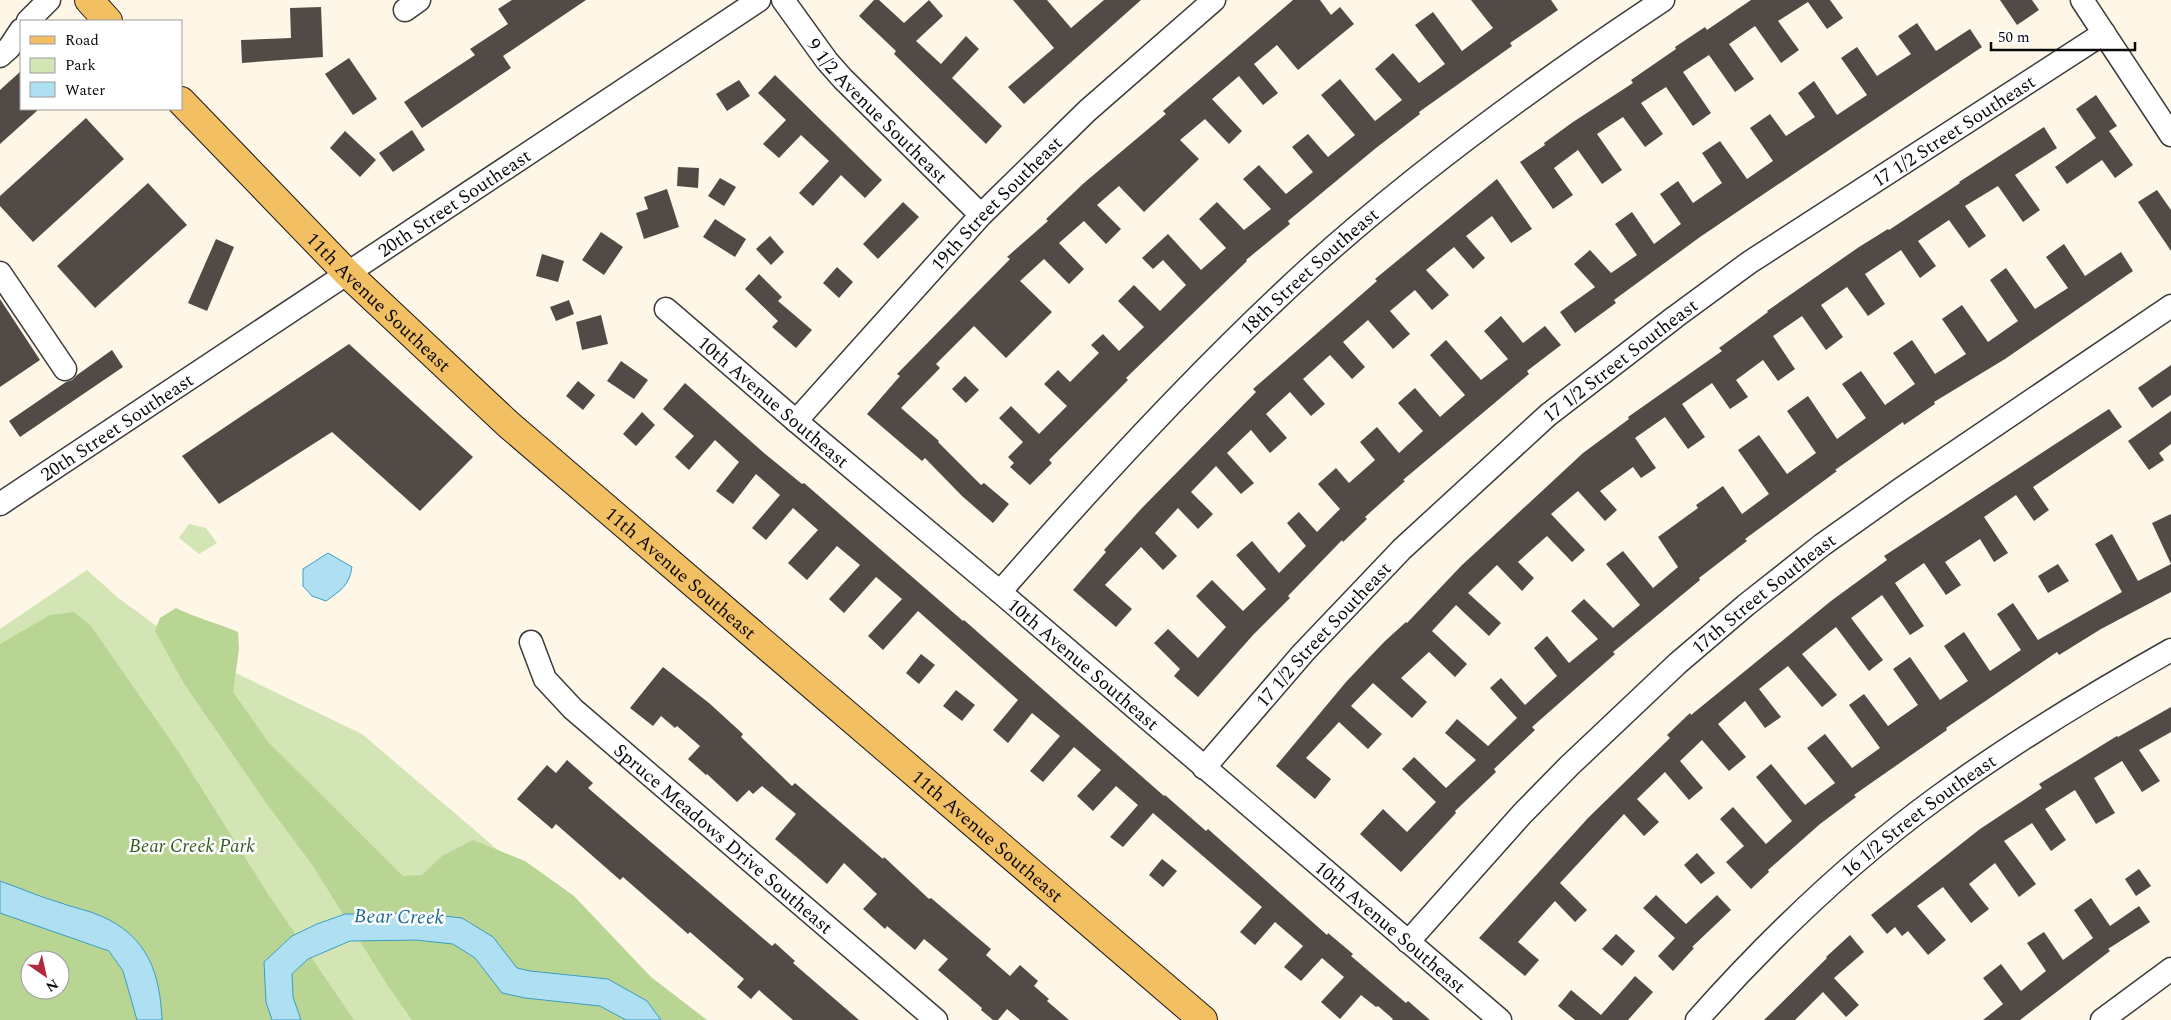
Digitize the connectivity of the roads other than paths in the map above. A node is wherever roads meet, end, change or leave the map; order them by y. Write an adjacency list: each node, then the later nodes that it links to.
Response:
1 (49, 0): 8 (street)
2 (89, 0): 9 (main road)
3 (759, 0): 17 (street, 20th Street Southeast)
4 (784, 0): 15 (street, 9 1/2 Avenue Southeast)
5 (1214, 0): 15 (street, 19th Street Southeast)
6 (1663, 0): 23 (street, 18th Street Southeast)
7 (2082, 0): 11 (street)
8 (29, 20)
9 (107, 20)
10 (20, 32): 12 (street)
11 (2104, 33): 14 (street); 26 (street, 17 1/2 Street Southeast)
12 (0, 56)
13 (182, 102): 17 (main road, 11th Avenue Southeast)
14 (2171, 136)
15 (980, 215): 21 (street, 19th Street Southeast)
16 (0, 273): 20 (street)
17 (347, 273): 22 (street, 20th Street Southeast); 30 (main road, 11th Avenue Southeast)
18 (2171, 306): 27 (street, 17th Street Southeast)
19 (666, 309): 21 (street, 10th Avenue Southeast)
20 (65, 369)
21 (796, 421): 23 (street, 10th Avenue Southeast)
22 (0, 504)
23 (1000, 592): 26 (street, 10th Avenue Southeast)
24 (531, 642): 29 (street, Spruce Meadows Drive Southeast)
25 (2171, 650): 32 (street, 16 1/2 Street Southeast)
26 (1204, 768): 27 (street, 10th Avenue Southeast)
27 (1408, 942): 31 (street, 10th Avenue Southeast)
28 (2171, 968): 33 (street)
29 (936, 1020)
30 (1203, 1020)
31 (1500, 1020)
32 (1697, 1020)
33 (2102, 1020)

